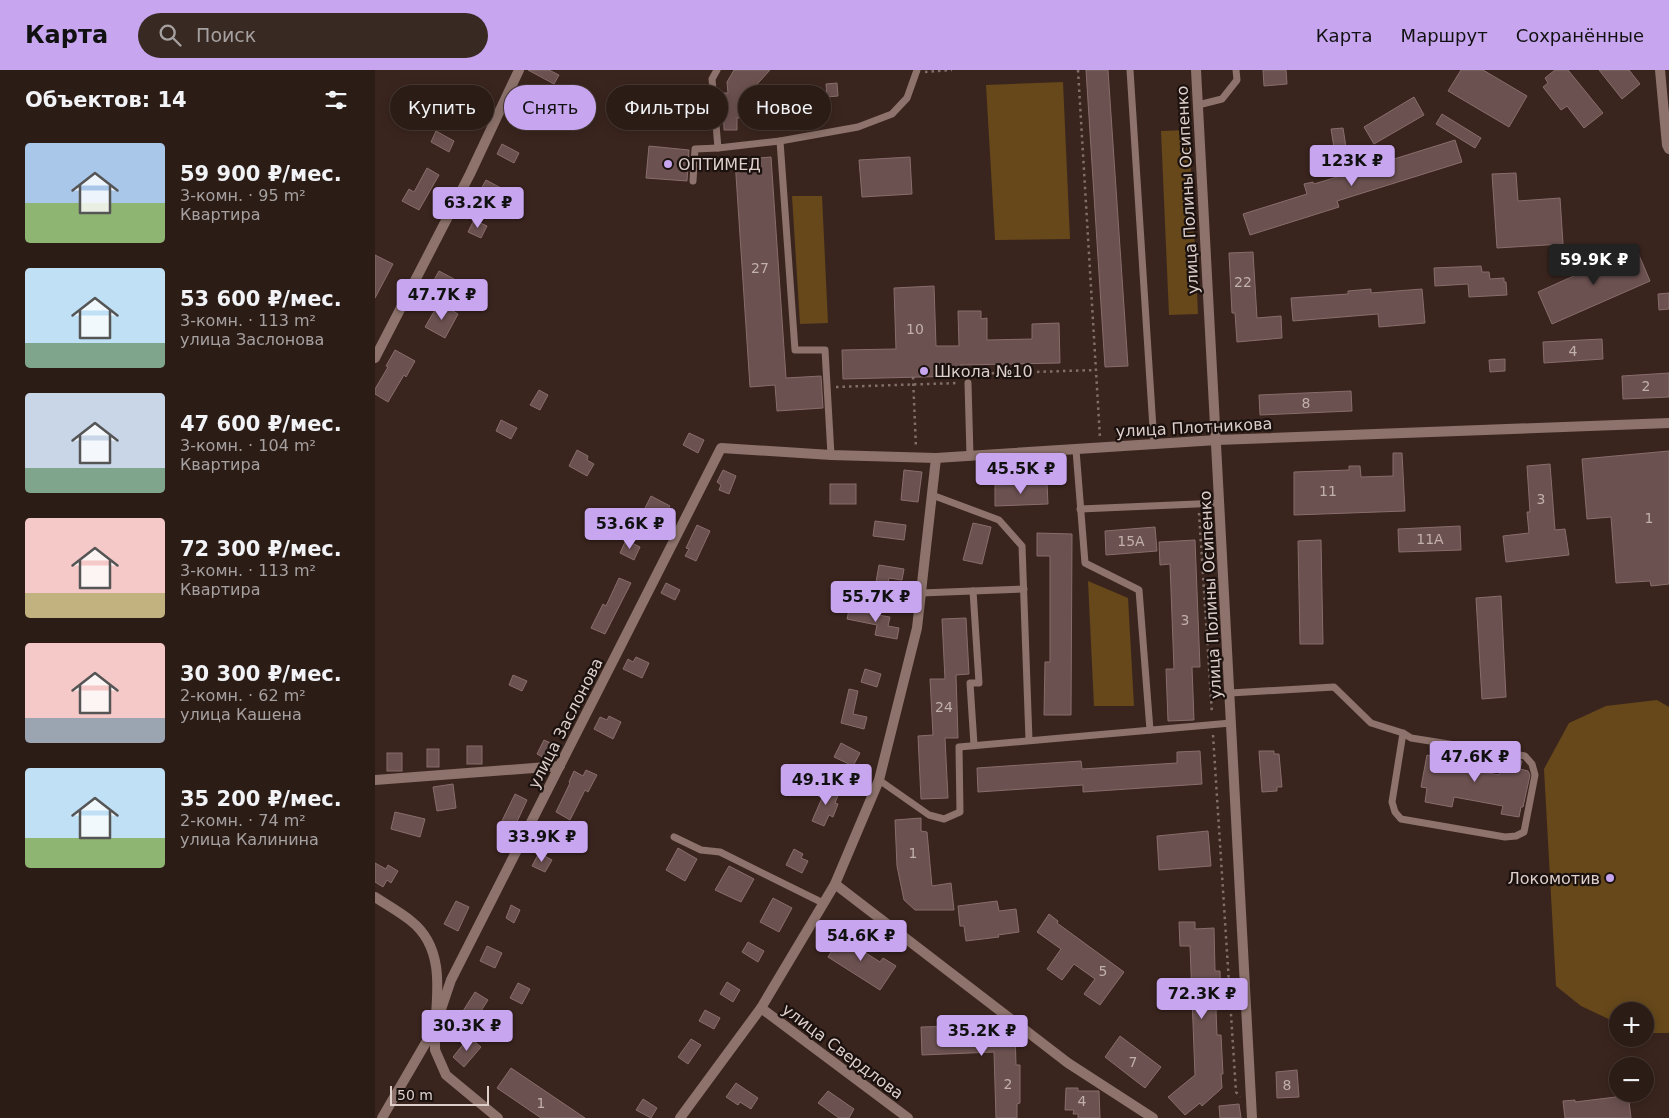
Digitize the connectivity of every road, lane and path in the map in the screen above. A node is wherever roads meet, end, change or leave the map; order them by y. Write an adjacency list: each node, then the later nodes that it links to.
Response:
1 (519, 70): 15 (street)
2 (717, 70): 12 (lane)
3 (953, 70): 9 (path)
4 (1078, 70): 16 (path)
5 (1130, 70): 23 (lane)
6 (1196, 70): 10 (street, улица Полины Осипенко)
7 (1236, 70): 10 (lane)
8 (1660, 70): 13 (street)
9 (916, 71): 11 (lane)
10 (1198, 105): 22 (street, улица Полины Осипенко)
11 (780, 141): 12 (lane); 20 (lane)
12 (718, 148): 14 (lane)
13 (1669, 149)
14 (693, 181)
15 (375, 358)
16 (1096, 370): 18 (path); 25 (path)
17 (913, 377): 19 (path)
18 (968, 383): 19 (path); 28 (lane)
19 (913, 385): 20 (path); 29 (path)
20 (827, 387): 27 (lane)
21 (1669, 423): 22 (street, улица Плотникова)
22 (1217, 440): 23 (street, улица Плотникова); 32 (street, улица Полины Осипенко)
23 (1154, 444): 25 (street, улица Плотникова)
24 (721, 448): 27 (street, улица Плотникова); 45 (street, улица Заслонова)
25 (1101, 448): 26 (street, улица Плотникова)
26 (1076, 450): 28 (street, улица Плотникова); 34 (lane)
27 (831, 455): 29 (street, улица Плотникова)
28 (970, 456): 30 (street, улица Плотникова)
29 (916, 458): 30 (street, улица Плотникова)
30 (937, 458): 31 (street)
31 (932, 495): 35 (lane); 37 (street)
32 (1220, 503): 33 (lane); 38 (street, улица Полины Осипенко)
33 (1199, 504): 34 (lane); 40 (path)
34 (1080, 509): 41 (lane)
35 (1024, 589): 36 (lane); 43 (lane)
36 (973, 591): 37 (lane); 44 (lane)
37 (921, 592): 47 (street)
38 (1230, 693): 39 (street, улица Полины Осипенко); 42 (lane)
39 (1231, 723): 40 (lane); 60 (street, улица Полины Осипенко)
40 (1213, 725): 41 (lane); 54 (path)
41 (1149, 730): 43 (lane)
42 (1403, 733): 42 (lane)
43 (1029, 740): 44 (lane)
44 (974, 745): 47 (lane)
45 (560, 766): 46 (street); 53 (street, улица Заслонова)
46 (375, 780)
47 (879, 780): 49 (street)
48 (674, 837): 51 (lane)
49 (835, 884): 51 (street); 59 (street)
50 (375, 897): 53 (street)
51 (823, 903): 52 (street)
52 (761, 1008): 57 (street); 58 (street, улица Свердлова)
53 (435, 1027): 55 (street, улица Заслонова); 56 (street)
54 (1241, 1098)
55 (382, 1118)
56 (498, 1118)
57 (680, 1118)
58 (908, 1118)
59 (1153, 1118)
60 (1252, 1118)

